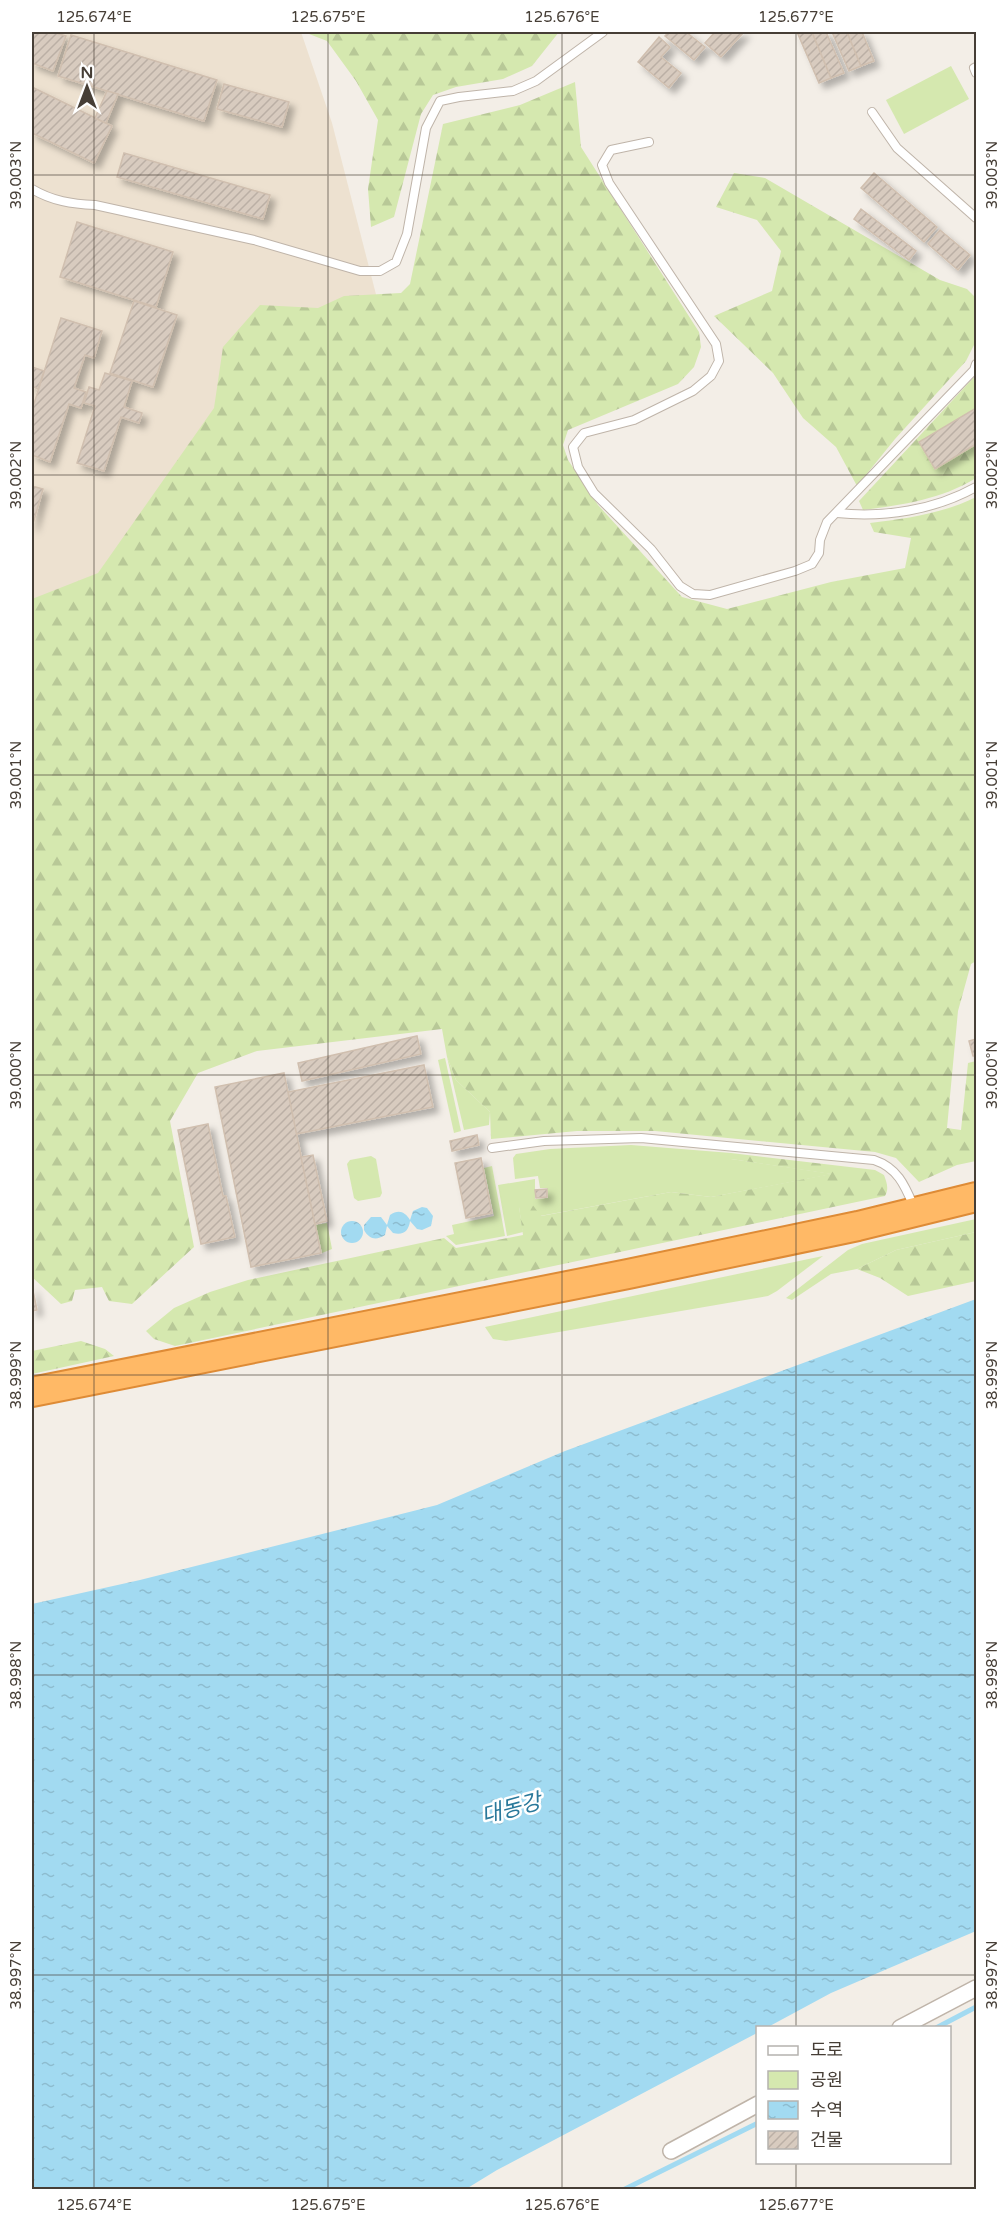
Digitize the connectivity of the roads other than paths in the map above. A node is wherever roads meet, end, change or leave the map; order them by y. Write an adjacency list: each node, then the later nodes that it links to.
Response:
1 (603, 32): 6 (lane)
2 (976, 67): 3 (lane)
3 (976, 73)
4 (872, 112): 7 (lane)
5 (649, 142): 10 (lane)
6 (32, 189)
7 (976, 218)
8 (976, 364): 10 (lane)
9 (976, 488): 10 (lane)
10 (837, 513)
11 (492, 1148): 13 (lane)
12 (976, 1197): 13 (highway)
13 (916, 1211): 14 (highway)
14 (32, 1392)
15 (976, 1988): 16 (street)
16 (904, 2026)
17 (756, 2105): 18 (street)
18 (671, 2151)

